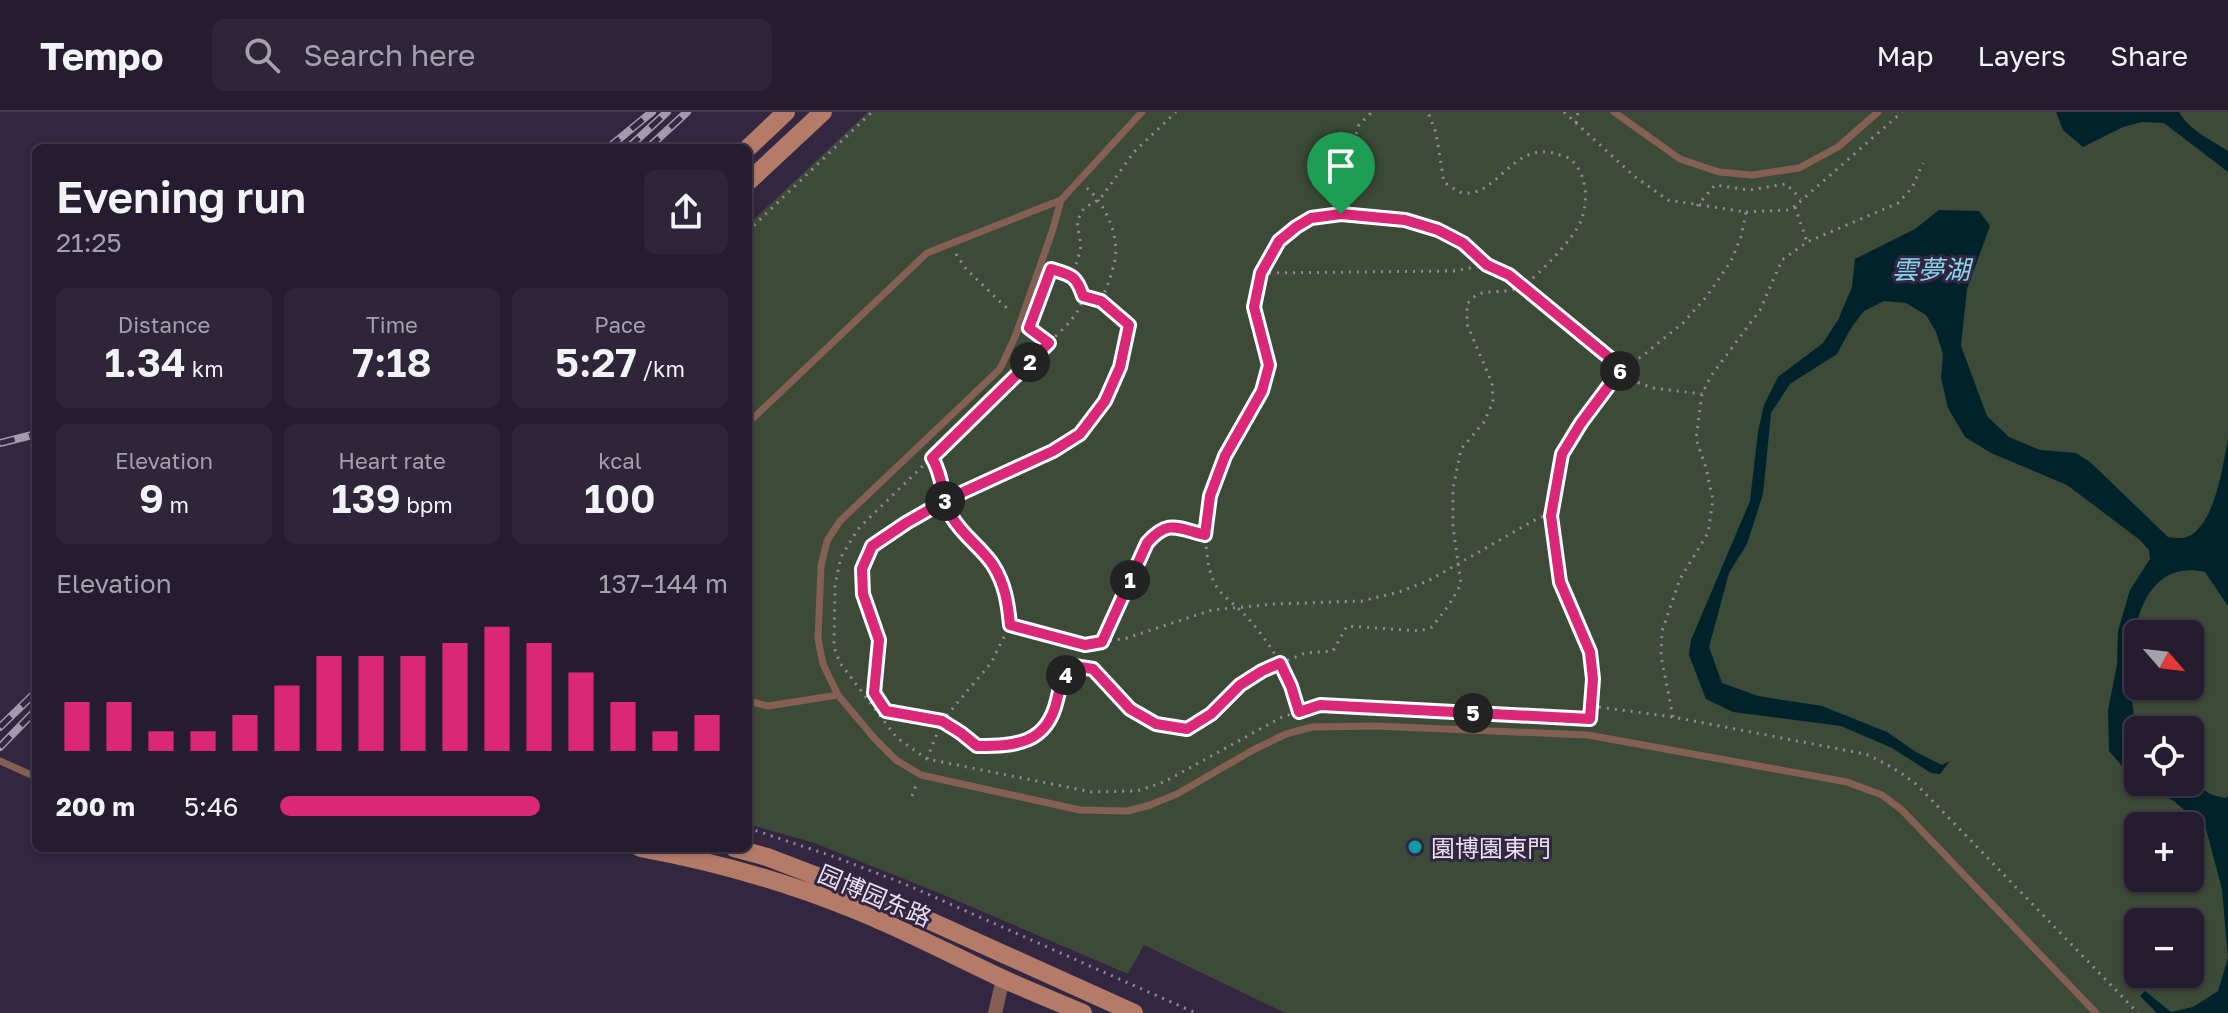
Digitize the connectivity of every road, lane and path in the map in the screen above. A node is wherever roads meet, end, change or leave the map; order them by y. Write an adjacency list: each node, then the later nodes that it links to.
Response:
1 (786, 112): 14 (main road)
2 (823, 112): 16 (main road)
3 (872, 112): 25 (path)
4 (1142, 112): 17 (lane)
5 (1176, 112): 18 (path)
6 (1372, 112): 24 (path)
7 (1428, 112): 32 (path)
8 (1564, 112): 13 (path)
9 (1578, 112): 13 (path)
10 (1614, 112): 11 (lane)
11 (1878, 112)
12 (1902, 112): 20 (path)
13 (1576, 123): 21 (path)
14 (752, 144)
15 (1923, 163): 26 (path)
16 (752, 178)
17 (1078, 180): 18 (path); 19 (lane)
18 (1100, 199): 31 (path); 34 (path)
19 (1061, 200): 27 (lane); 35 (lane)
20 (1802, 200): 21 (path); 22 (path)
21 (1697, 206): 23 (path)
22 (1795, 206): 23 (path); 26 (path)
23 (1746, 212): 37 (path)
24 (1341, 214): 28 (path); 30 (path)
25 (752, 227)
26 (1807, 242): 38 (path)
27 (949, 244): 35 (path); 39 (lane)
28 (1487, 265): 30 (path); 32 (path)
29 (1051, 269): 31 (path)
30 (1261, 273): 43 (path)
31 (1070, 275): 33 (path)
32 (1522, 286): 37 (path); 44 (path)
33 (1083, 296): 34 (path); 36 (path)
34 (1101, 301): 41 (path)
35 (1020, 323): 36 (path); 49 (lane)
36 (1049, 343): 40 (path)
37 (1622, 368): 38 (path); 42 (path)
38 (1702, 394): 52 (path)
39 (752, 419)
40 (932, 458): 41 (path); 55 (path)
41 (946, 500): 46 (path); 53 (path)
42 (1551, 516): 44 (path); 51 (path)
43 (1205, 535): 45 (path); 47 (path)
44 (1458, 564): 45 (path); 48 (path)
45 (1237, 607): 47 (path); 48 (path)
46 (1010, 625): 47 (path); 53 (path)
47 (1102, 642)
48 (1280, 663): 51 (path); 53 (path)
49 (838, 695): 50 (lane); 58 (lane)
50 (752, 702)
51 (1299, 712): 54 (path); 55 (path)
52 (1673, 717)
53 (942, 721): 55 (path)
54 (1302, 730): 58 (lane); 68 (lane)
55 (927, 759): 58 (path)
56 (0, 761): 57 (lane)
57 (32, 775)
58 (921, 775): 59 (path)
59 (912, 796)
60 (752, 829): 67 (path)
61 (662, 852): 63 (main road, 园博园东路)
62 (749, 852): 66 (main road, 园博园东路)
63 (1003, 979): 64 (street); 65 (main road, 园博园东路)
64 (995, 1013)
65 (1083, 1013)
66 (1134, 1013)
67 (1196, 1013)
68 (2096, 1013)

